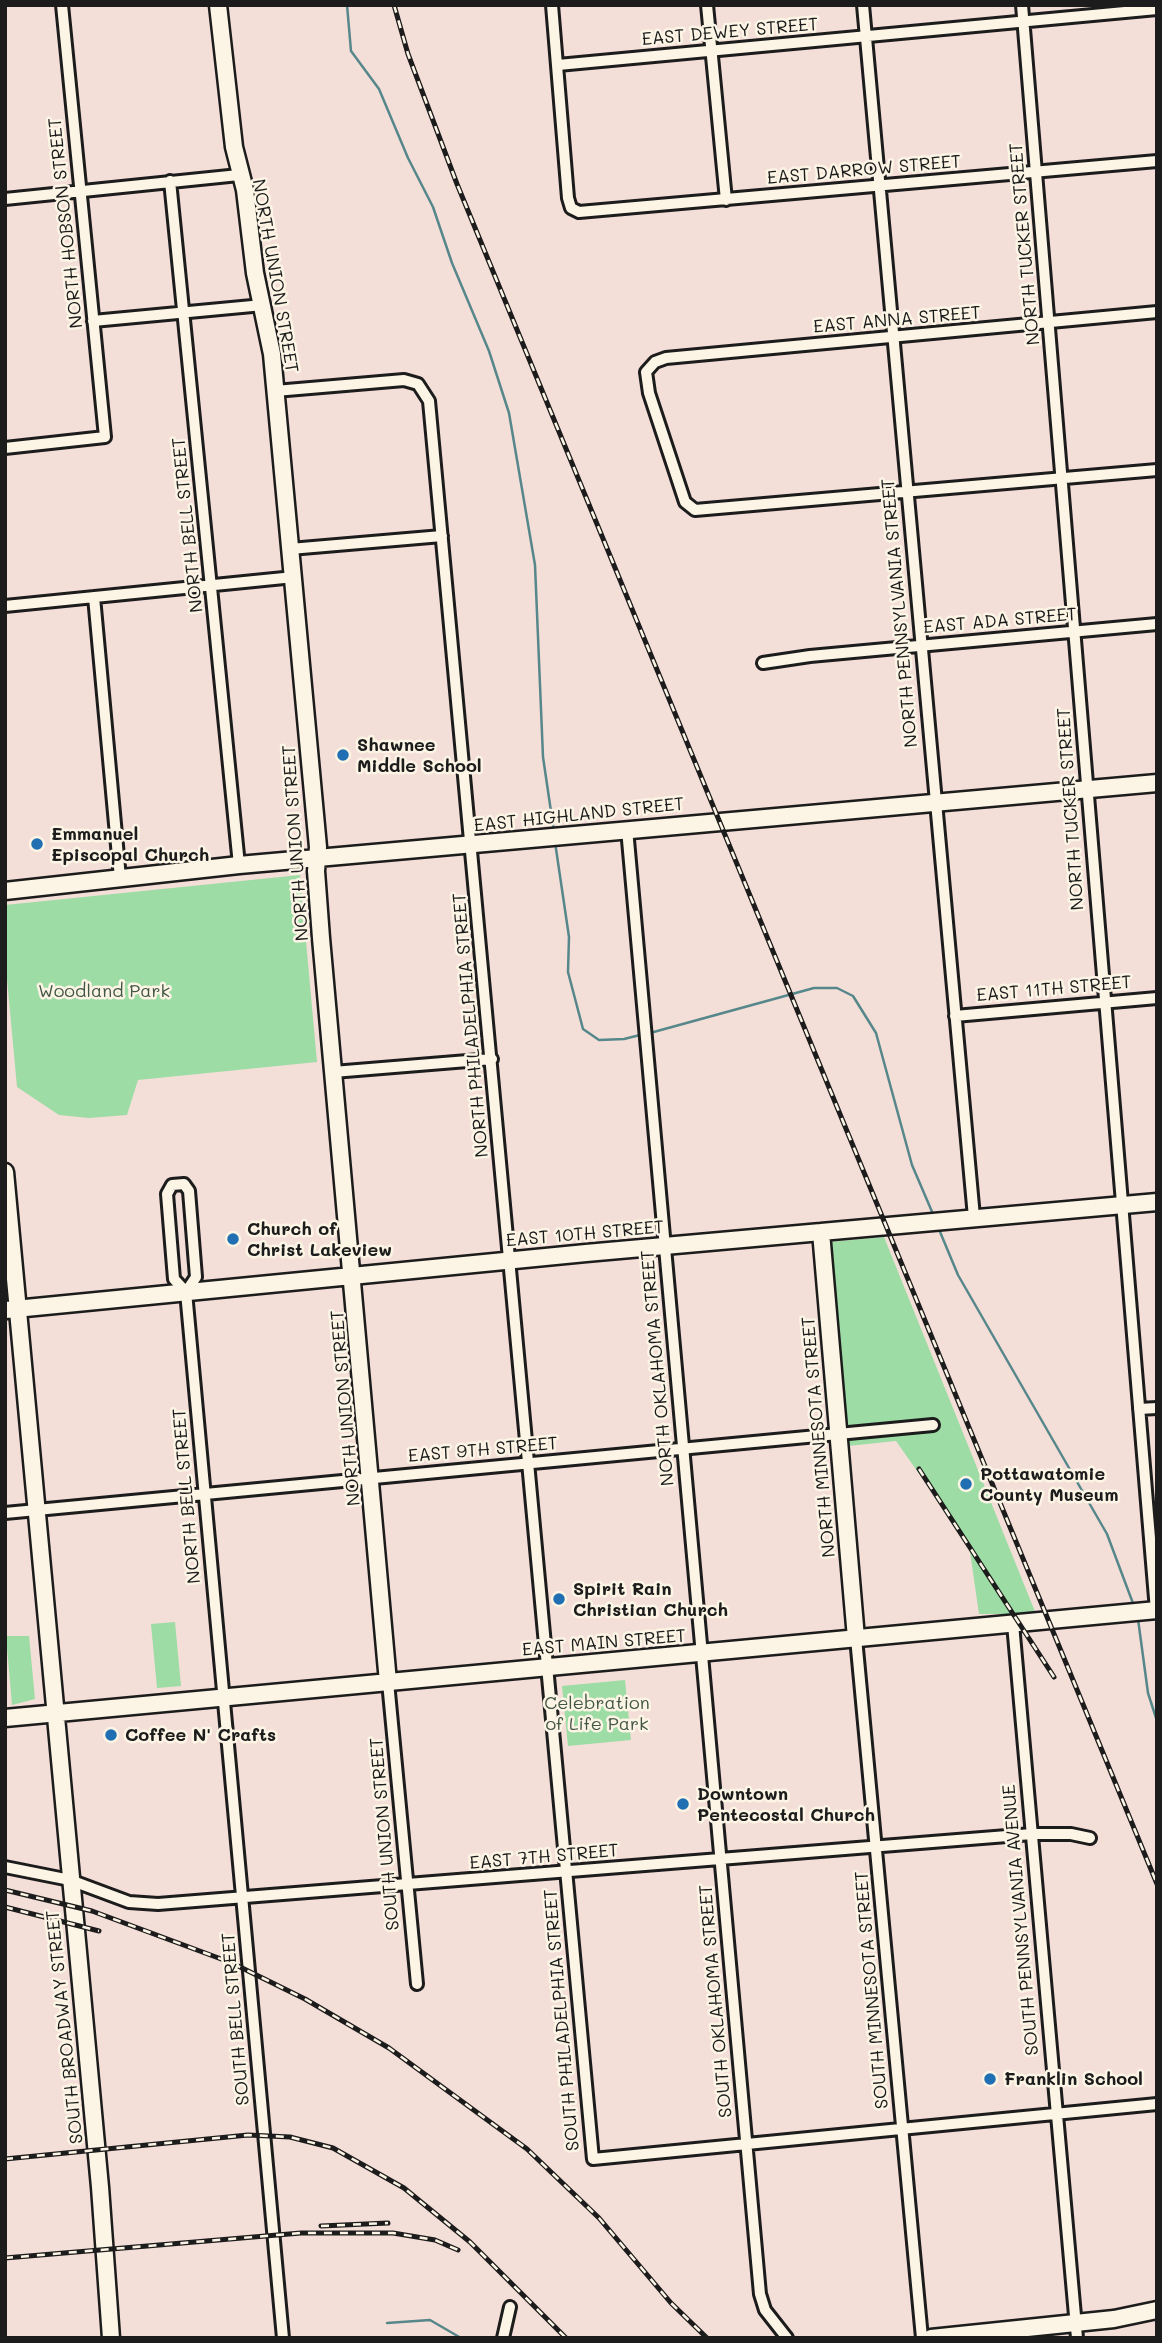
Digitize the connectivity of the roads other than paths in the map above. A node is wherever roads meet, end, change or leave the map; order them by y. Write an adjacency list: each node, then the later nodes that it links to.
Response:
1 (62, 5): 17 (street, NORTH HOBSON STREET)
2 (218, 5): 14 (street, NORTH UNION STREET)
3 (552, 5): 11 (street)
4 (707, 5): 10 (street)
5 (863, 5): 9 (street, NORTH PENNSYLVANIA STREET)
6 (1022, 5): 8 (street, NORTH TUCKER STREET)
7 (1157, 9): 8 (street, EAST DEWEY STREET)
8 (1023, 21): 9 (street, EAST DEWEY STREET); 13 (street, NORTH TUCKER STREET)
9 (865, 37): 10 (street, EAST DEWEY STREET); 16 (street, NORTH PENNSYLVANIA STREET)
10 (711, 51): 11 (street, EAST DEWEY STREET); 19 (street)
11 (558, 65): 19 (street, EAST DARROW STREET)
12 (1157, 161): 13 (street, EAST DARROW STREET)
13 (1036, 172): 16 (street, EAST DARROW STREET); 24 (street, NORTH TUCKER STREET)
14 (239, 175): 15 (street); 20 (street, NORTH UNION STREET)
15 (170, 181): 17 (street); 21 (street, NORTH BELL STREET)
16 (880, 187): 19 (street, EAST DARROW STREET); 25 (street, NORTH PENNSYLVANIA STREET)
17 (80, 192): 18 (street); 23 (street, NORTH HOBSON STREET)
18 (5, 199)
19 (726, 200)
20 (263, 305): 21 (street); 26 (street, NORTH UNION STREET)
21 (184, 312): 23 (street); 34 (street, NORTH BELL STREET)
22 (1157, 312): 24 (street, EAST ANNA STREET)
23 (93, 321): 27 (street, NORTH HOBSON STREET)
24 (1049, 322): 25 (street, EAST ANNA STREET); 29 (street, NORTH TUCKER STREET)
25 (891, 338): 30 (street, NORTH PENNSYLVANIA STREET); 30 (street, EAST ANNA STREET)
26 (275, 391): 31 (street, NORTH PHILADELPHIA STREET); 32 (street, NORTH UNION STREET)
27 (5, 448)
28 (1157, 470): 29 (street)
29 (1062, 479): 30 (street); 38 (street, NORTH TUCKER STREET)
30 (906, 491): 39 (street, NORTH PENNSYLVANIA STREET)
31 (442, 536): 32 (street); 45 (street, NORTH PHILADELPHIA STREET)
32 (290, 549): 33 (street, NORTH UNION STREET)
33 (294, 577): 34 (street); 46 (street, NORTH UNION STREET)
34 (212, 584): 35 (street); 47 (street, NORTH BELL STREET)
35 (94, 597): 36 (street); 48 (street)
36 (5, 606)
37 (1157, 624): 38 (street, EAST ADA STREET)
38 (1074, 633): 39 (street, EAST ADA STREET); 42 (street, NORTH TUCKER STREET)
39 (919, 645): 40 (street, EAST ADA STREET); 43 (street, NORTH PENNSYLVANIA STREET)
40 (763, 663)
41 (1157, 783): 42 (street, EAST HIGHLAND STREET)
42 (1087, 789): 43 (street, EAST HIGHLAND STREET); 51 (street, NORTH TUCKER STREET)
43 (936, 801): 44 (street, EAST HIGHLAND STREET); 52 (street, NORTH PENNSYLVANIA STREET)
44 (627, 829): 45 (street, EAST HIGHLAND STREET); 60 (street, NORTH OKLAHOMA STREET)
45 (472, 845): 46 (street, EAST HIGHLAND STREET); 53 (street, NORTH PHILADELPHIA STREET)
46 (317, 859): 47 (street, EAST HIGHLAND STREET); 54 (street, NORTH UNION STREET)
47 (239, 865): 48 (street, EAST HIGHLAND STREET)
48 (120, 878): 49 (street, EAST HIGHLAND STREET)
49 (5, 891)
50 (1157, 998): 51 (street, EAST 11TH STREET)
51 (1103, 1003): 52 (street, EAST 11TH STREET); 57 (street, NORTH TUCKER STREET)
52 (955, 1016): 58 (street, NORTH PENNSYLVANIA STREET)
53 (492, 1059): 54 (street); 61 (street, NORTH PHILADELPHIA STREET)
54 (333, 1072): 62 (street, NORTH UNION STREET)
55 (5, 1172): 64 (street, SOUTH BROADWAY STREET)
56 (1157, 1202): 57 (street, EAST 10TH STREET)
57 (1121, 1206): 58 (street, EAST 10TH STREET); 66 (street, NORTH TUCKER STREET)
58 (974, 1217): 59 (street, EAST 10TH STREET)
59 (821, 1232): 60 (street, EAST 10TH STREET); 68 (street, NORTH MINNESOTA STREET)
60 (665, 1246): 61 (street, EAST 10TH STREET); 69 (street, NORTH OKLAHOMA STREET)
61 (510, 1260): 62 (street, EAST 10TH STREET); 70 (street, NORTH PHILADELPHIA STREET)
62 (353, 1276): 63 (street, EAST 10TH STREET); 71 (street, NORTH UNION STREET)
63 (187, 1292): 63 (street, NORTH BELL STREET); 64 (street, EAST 10TH STREET); 72 (street, NORTH BELL STREET)
64 (12, 1309): 73 (street, SOUTH BROADWAY STREET)
65 (1157, 1408): 66 (street)
66 (1139, 1409): 75 (street, NORTH TUCKER STREET)
67 (933, 1424): 68 (street, EAST 9TH STREET)
68 (839, 1435): 69 (street, EAST 9TH STREET); 77 (street, NORTH MINNESOTA STREET)
69 (682, 1450): 70 (street, EAST 9TH STREET); 78 (street, NORTH OKLAHOMA STREET)
70 (528, 1465): 71 (street, EAST 9TH STREET); 79 (street, NORTH PHILADELPHIA STREET)
71 (371, 1477): 72 (street, EAST 9TH STREET); 80 (street, NORTH UNION STREET)
72 (204, 1493): 73 (street, EAST 9TH STREET); 81 (street, NORTH BELL STREET)
73 (36, 1510): 74 (street, EAST 9TH STREET); 82 (street, SOUTH BROADWAY STREET)
74 (5, 1513)
75 (1155, 1610): 76 (street, EAST MAIN STREET)
76 (1013, 1624): 77 (street, EAST MAIN STREET); 84 (street, SOUTH PENNSYLVANIA AVENUE)
77 (856, 1638): 78 (street, EAST MAIN STREET); 86 (street, SOUTH MINNESOTA STREET)
78 (702, 1653): 79 (street, EAST MAIN STREET); 87 (street, SOUTH OKLAHOMA STREET)
79 (547, 1667): 80 (street, EAST MAIN STREET); 89 (street, SOUTH PHILADELPHIA STREET)
80 (388, 1682): 81 (street, EAST MAIN STREET); 91 (street, SOUTH UNION STREET)
81 (223, 1697): 82 (street, EAST MAIN STREET); 92 (street, SOUTH BELL STREET)
82 (55, 1713): 83 (street, EAST MAIN STREET); 90 (street, SOUTH BROADWAY STREET)
83 (5, 1718)
84 (1031, 1834): 85 (street, EAST 7TH STREET); 86 (street, EAST 7TH STREET); 95 (street, SOUTH PENNSYLVANIA AVENUE)
85 (1090, 1838)
86 (876, 1846): 87 (street, EAST 7TH STREET); 96 (street, SOUTH MINNESOTA STREET)
87 (720, 1860): 89 (street, EAST 7TH STREET); 97 (street, SOUTH OKLAHOMA STREET)
88 (5, 1867): 90 (street, EAST 7TH STREET)
89 (565, 1874): 91 (street, EAST 7TH STREET); 97 (street, SOUTH PHILADELPHIA STREET)
90 (70, 1881): 92 (street, EAST 7TH STREET); 102 (street, SOUTH BROADWAY STREET)
91 (407, 1886): 92 (street, EAST 7TH STREET); 93 (street, SOUTH UNION STREET)
92 (242, 1900): 103 (street, SOUTH BELL STREET)
93 (417, 1984)
94 (1157, 2104): 95 (street)
95 (1056, 2116): 96 (street); 101 (street, SOUTH PENNSYLVANIA AVENUE)
96 (902, 2130): 97 (street); 106 (street, SOUTH MINNESOTA STREET)
97 (747, 2144): 105 (street, SOUTH OKLAHOMA STREET)
98 (510, 2307): 104 (street)
99 (1157, 2310): 101 (street)
100 (1157, 2319): 101 (street)
101 (1077, 2331): 107 (street); 108 (street)
102 (111, 2338)
103 (283, 2338)
104 (503, 2338)
105 (788, 2338)
106 (922, 2338)
107 (931, 2338)
108 (1032, 2338)

